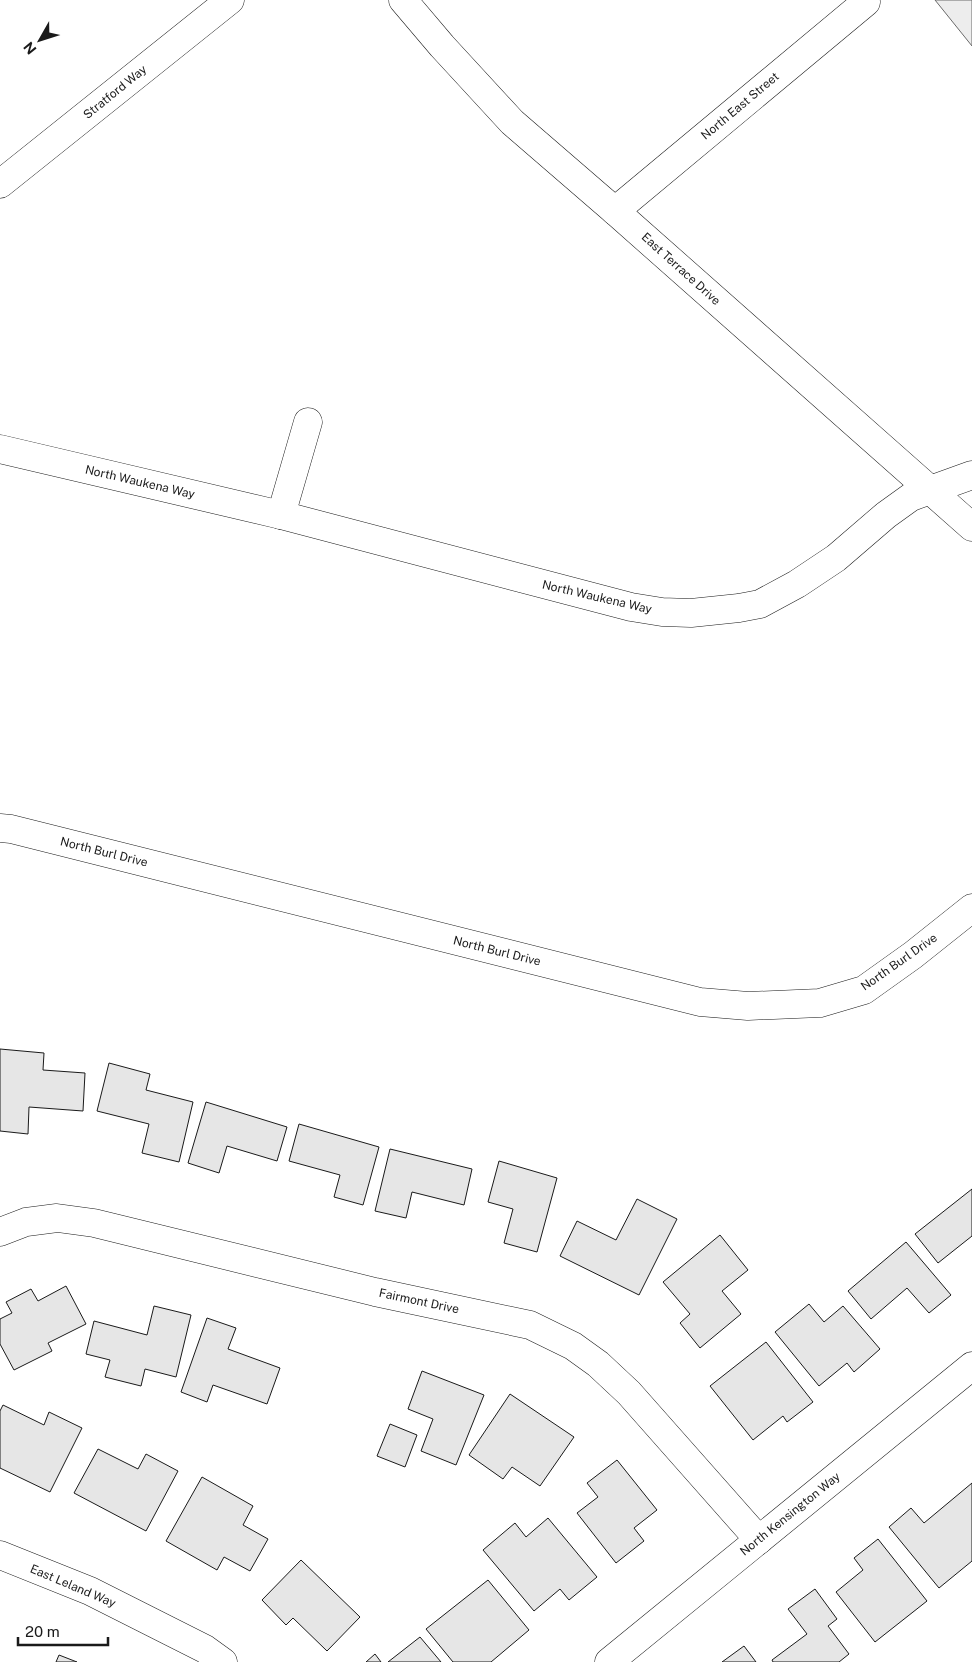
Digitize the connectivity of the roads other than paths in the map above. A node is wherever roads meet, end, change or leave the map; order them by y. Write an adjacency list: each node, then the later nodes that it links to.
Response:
1 (230, 0): 4 (street, Stratford Way)
2 (403, 0): 5 (street, East Terrace Drive)
3 (866, 2): 5 (street, North East Street)
4 (0, 184)
5 (614, 210): 9 (street, East Terrace Drive)
6 (308, 422): 10 (street)
7 (0, 449): 10 (street, North Waukena Way)
8 (972, 475): 9 (street, North Waukena Way)
9 (930, 490): 10 (street, North Waukena Way); 11 (street, East Terrace Drive)
10 (281, 516)
11 (972, 527)
12 (0, 828): 13 (street, North Burl Drive)
13 (972, 908)
14 (0, 1232): 16 (street, Fairmont Drive)
15 (972, 1366): 16 (street, North Kensington Way)
16 (759, 1540): 19 (street, North Kensington Way)
17 (0, 1555): 18 (street, East Leland Way)
18 (223, 1662)
19 (609, 1662)

